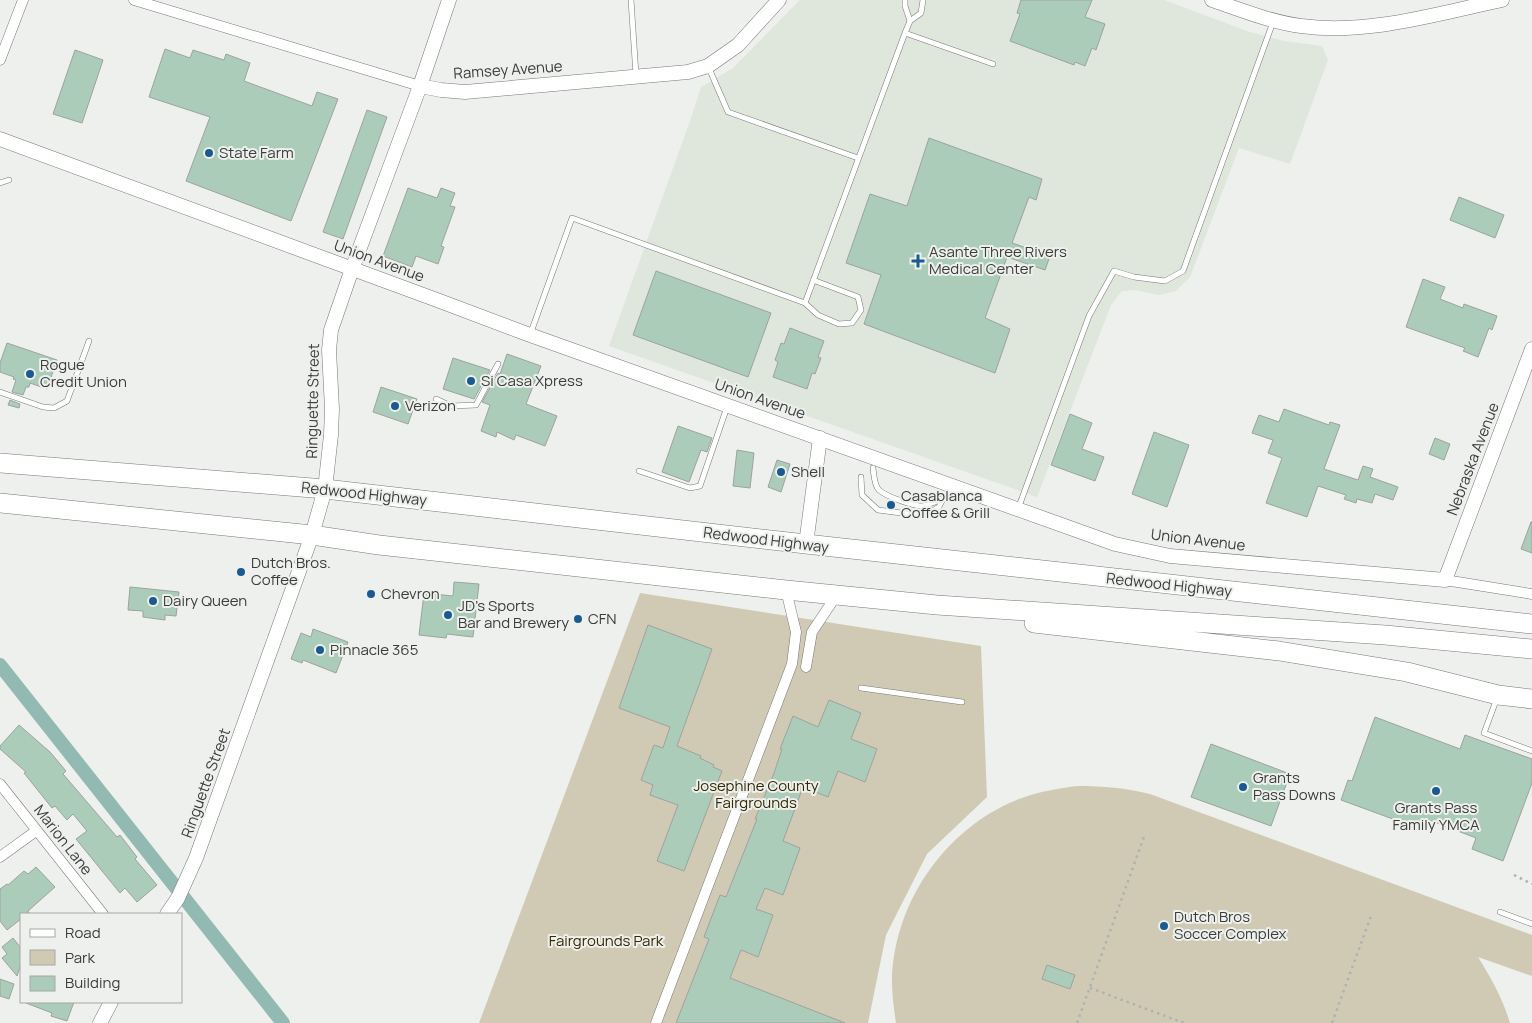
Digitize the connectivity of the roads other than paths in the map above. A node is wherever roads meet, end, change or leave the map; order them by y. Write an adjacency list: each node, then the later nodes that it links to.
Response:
1 (23, 0): 13 (street)
2 (134, 0): 17 (street, Ramsey Avenue)
3 (449, 0): 17 (street, Ringuette Street)
4 (632, 0): 16 (lane)
5 (779, 0): 15 (street, Ramsey Avenue)
6 (905, 0): 11 (lane)
7 (923, 0): 11 (lane)
8 (1212, 0): 10 (street)
9 (1502, 0): 10 (street)
10 (1274, 20): 39 (lane)
11 (910, 21): 12 (lane)
12 (905, 33): 14 (lane); 19 (lane)
13 (0, 60)
14 (993, 64)
15 (708, 66): 16 (street, Ramsey Avenue); 19 (lane)
16 (636, 76): 17 (street, Ramsey Avenue)
17 (420, 86): 22 (street, Ringuette Street)
18 (0, 139): 22 (street, Union Avenue)
19 (858, 158): 23 (lane)
20 (9, 180): 21 (lane)
21 (0, 183)
22 (352, 269): 25 (street, Union Avenue); 37 (street, Ringuette Street)
23 (813, 280): 24 (lane); 24 (lane)
24 (805, 303): 25 (lane)
25 (530, 335): 31 (street, Union Avenue)
26 (89, 341): 29 (lane)
27 (1532, 349): 42 (street, Nebraska Avenue)
28 (498, 364): 30 (lane)
29 (0, 392)
30 (436, 399)
31 (728, 405): 32 (street, Union Avenue); 35 (lane)
32 (820, 438): 39 (street, Union Avenue); 41 (street)
33 (0, 463): 37 (highway, Redwood Highway)
34 (873, 468): 36 (lane)
35 (639, 471)
36 (861, 477)
37 (325, 489): 40 (street, Ringuette Street); 41 (highway, Redwood Highway)
38 (0, 503): 40 (highway)
39 (1018, 510): 42 (street, Union Avenue)
40 (312, 535): 43 (highway); 61 (street, Ringuette Street)
41 (806, 544): 47 (highway, Redwood Highway)
42 (1445, 580): 44 (street, Union Avenue)
43 (786, 590): 45 (highway); 65 (street)
44 (1532, 594)
45 (836, 596): 46 (highway); 49 (street)
46 (937, 605): 48 (highway); 51 (highway)
47 (1532, 624)
48 (1532, 649)
49 (806, 666)
50 (862, 688): 53 (lane)
51 (1498, 695): 52 (highway); 54 (street); 55 (lane)
52 (1532, 699)
53 (962, 702)
54 (1532, 706)
55 (1532, 751)
56 (0, 784): 57 (street, Marion Lane)
57 (36, 831): 58 (street); 60 (street, Marion Lane)
58 (0, 858)
59 (1500, 912): 62 (lane)
60 (102, 913)
61 (168, 913)
62 (1532, 924)
63 (110, 1003): 64 (street)
64 (100, 1023)
65 (656, 1023)

